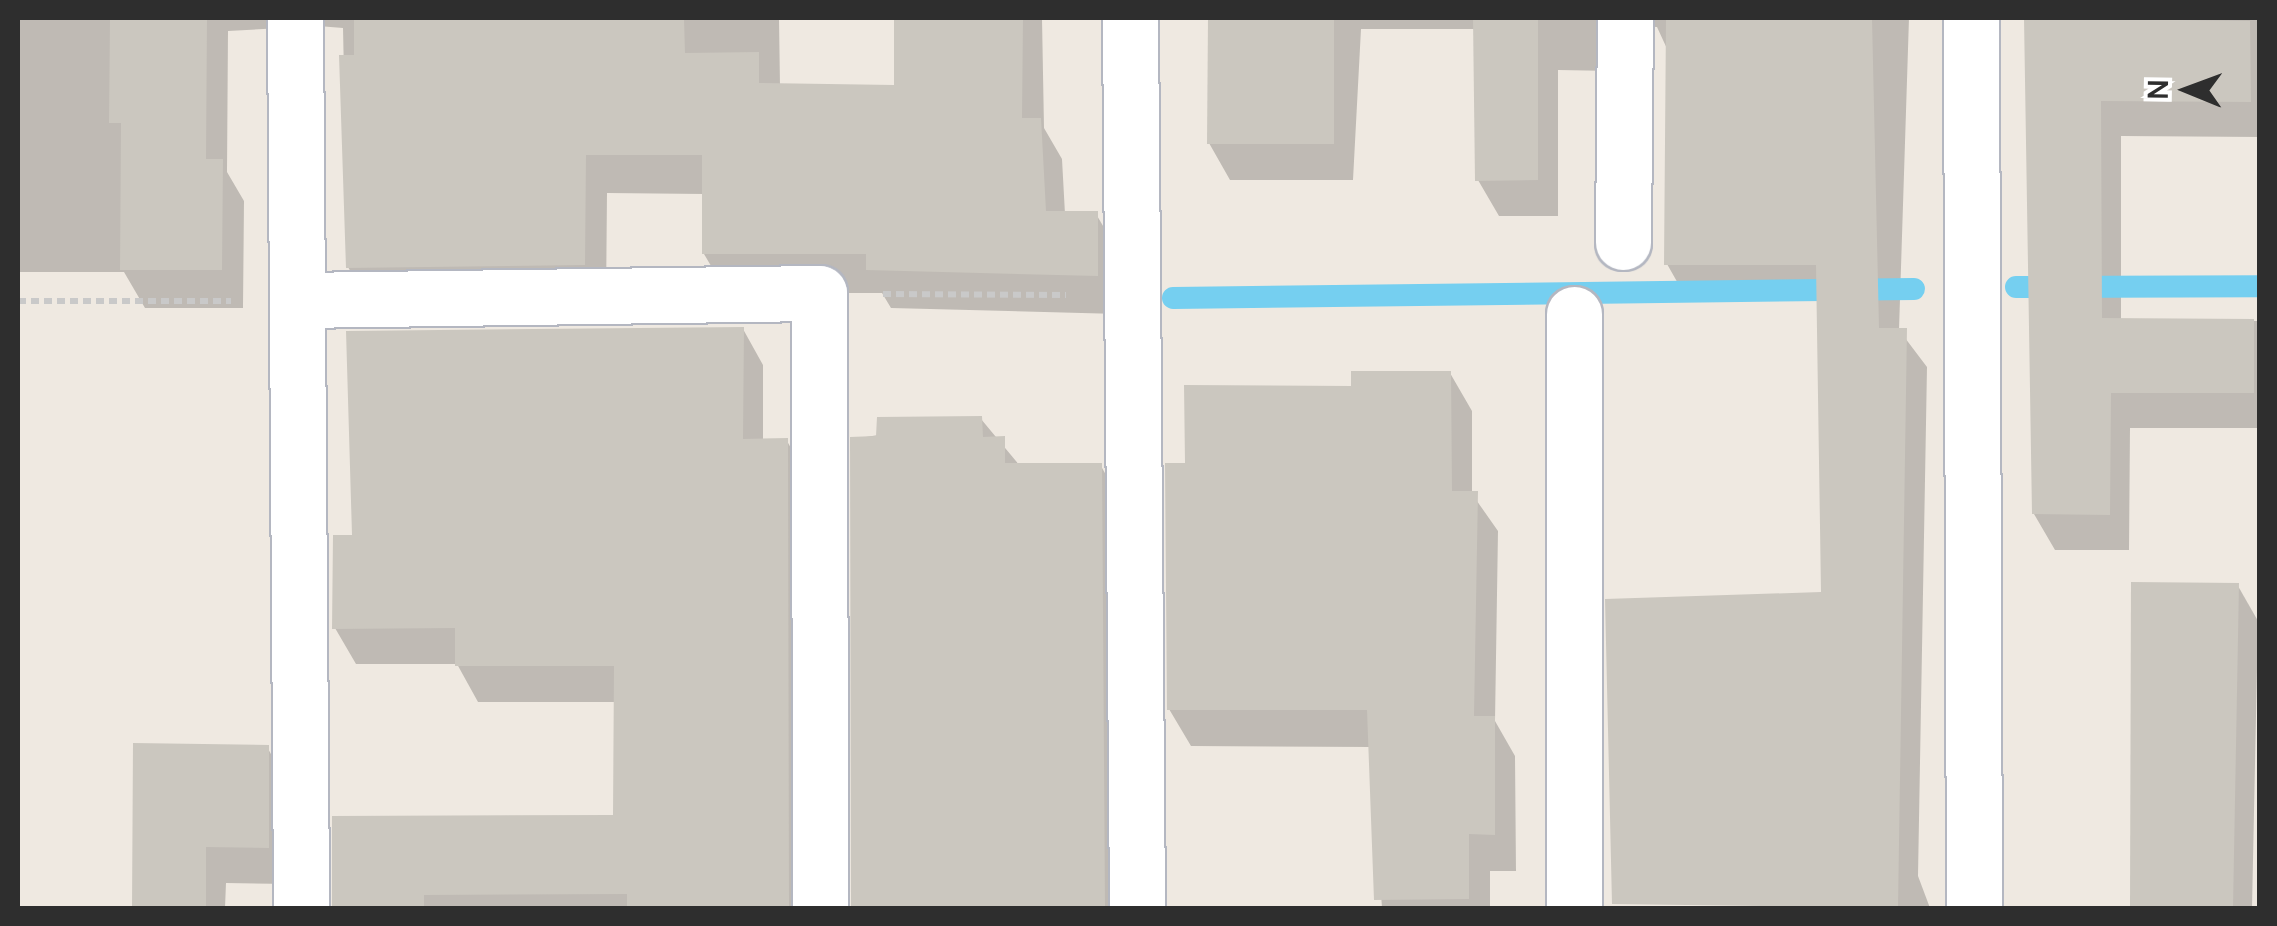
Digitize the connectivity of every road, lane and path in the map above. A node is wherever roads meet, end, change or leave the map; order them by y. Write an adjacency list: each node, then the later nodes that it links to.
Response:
1 (295, 18): 8 (street)
2 (1130, 18): 7 (street)
3 (1625, 18): 5 (street)
4 (1972, 18): 15 (street)
5 (1622, 242)
6 (819, 293): 7 (path); 8 (street); 12 (street)
7 (1132, 296): 13 (street)
8 (297, 300): 9 (path); 11 (street)
9 (18, 302)
10 (1574, 314): 14 (street)
11 (301, 908)
12 (820, 908)
13 (1138, 908)
14 (1574, 908)
15 (1974, 908)

